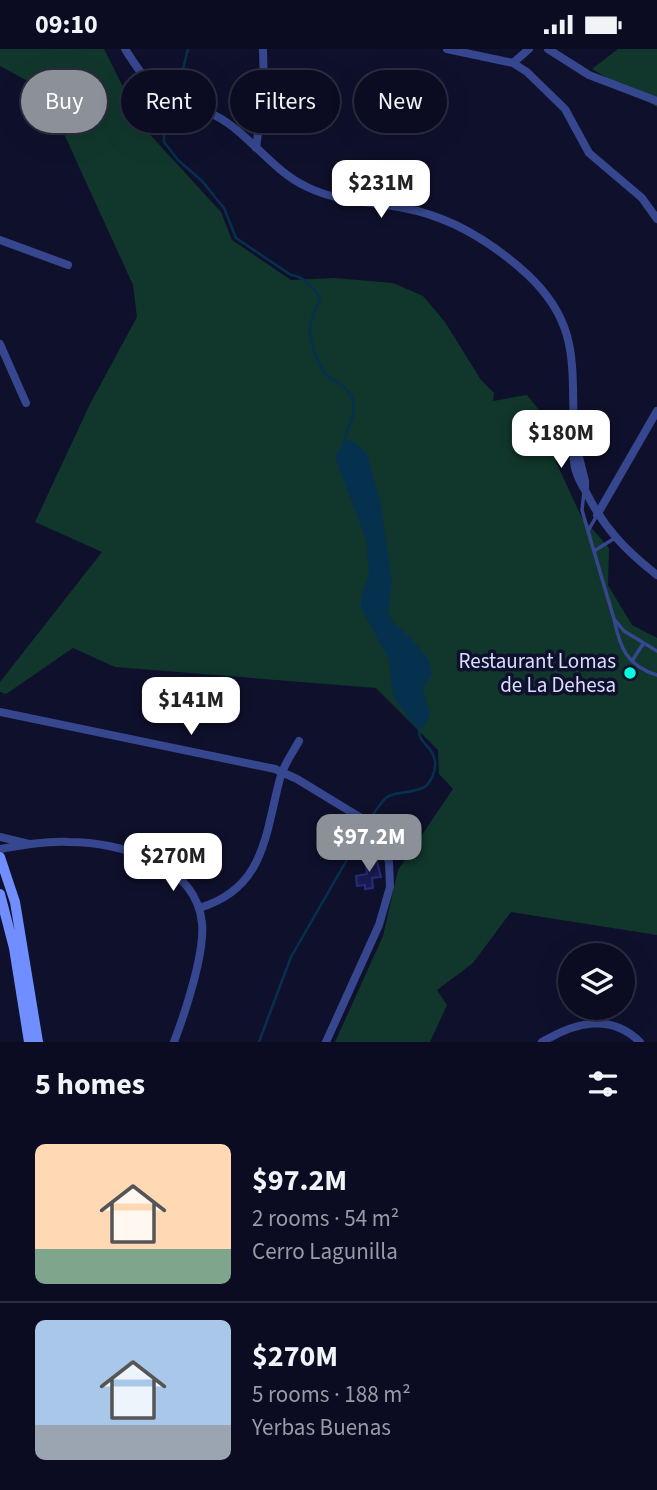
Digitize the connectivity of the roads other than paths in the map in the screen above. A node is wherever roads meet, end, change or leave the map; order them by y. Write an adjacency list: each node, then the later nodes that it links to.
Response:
1 (125, 49): 8 (street)
2 (263, 49): 8 (street)
3 (447, 49): 6 (street)
4 (528, 49): 6 (street)
5 (548, 49): 7 (street)
6 (513, 62): 9 (street)
7 (657, 101)
8 (256, 148): 15 (street)
9 (657, 219)
10 (0, 240): 11 (street)
11 (68, 265)
12 (0, 344): 13 (street)
13 (26, 403)
14 (657, 411): 16 (street)
15 (586, 493): 16 (street); 17 (street); 18 (lane)
16 (609, 494): 17 (street)
17 (597, 515): 18 (lane); 19 (street)
18 (588, 531): 20 (lane)
19 (615, 538): 20 (lane); 21 (street)
20 (594, 551): 22 (lane)
21 (657, 575)
22 (613, 617): 23 (lane); 25 (lane)
23 (643, 644): 24 (lane); 25 (lane)
24 (657, 651)
25 (632, 661): 26 (lane)
26 (657, 675)
27 (0, 712): 29 (street)
28 (299, 741): 29 (street)
29 (282, 772): 35 (street); 39 (street)
30 (0, 837): 31 (street)
31 (29, 844): 32 (street); 35 (street)
32 (0, 849)
33 (0, 857): 37 (main road)
34 (0, 894): 36 (main road)
35 (199, 908): 38 (street)
36 (29, 1042)
37 (38, 1042)
38 (174, 1042)
39 (326, 1042)
40 (542, 1042): 41 (street)
41 (640, 1042)

